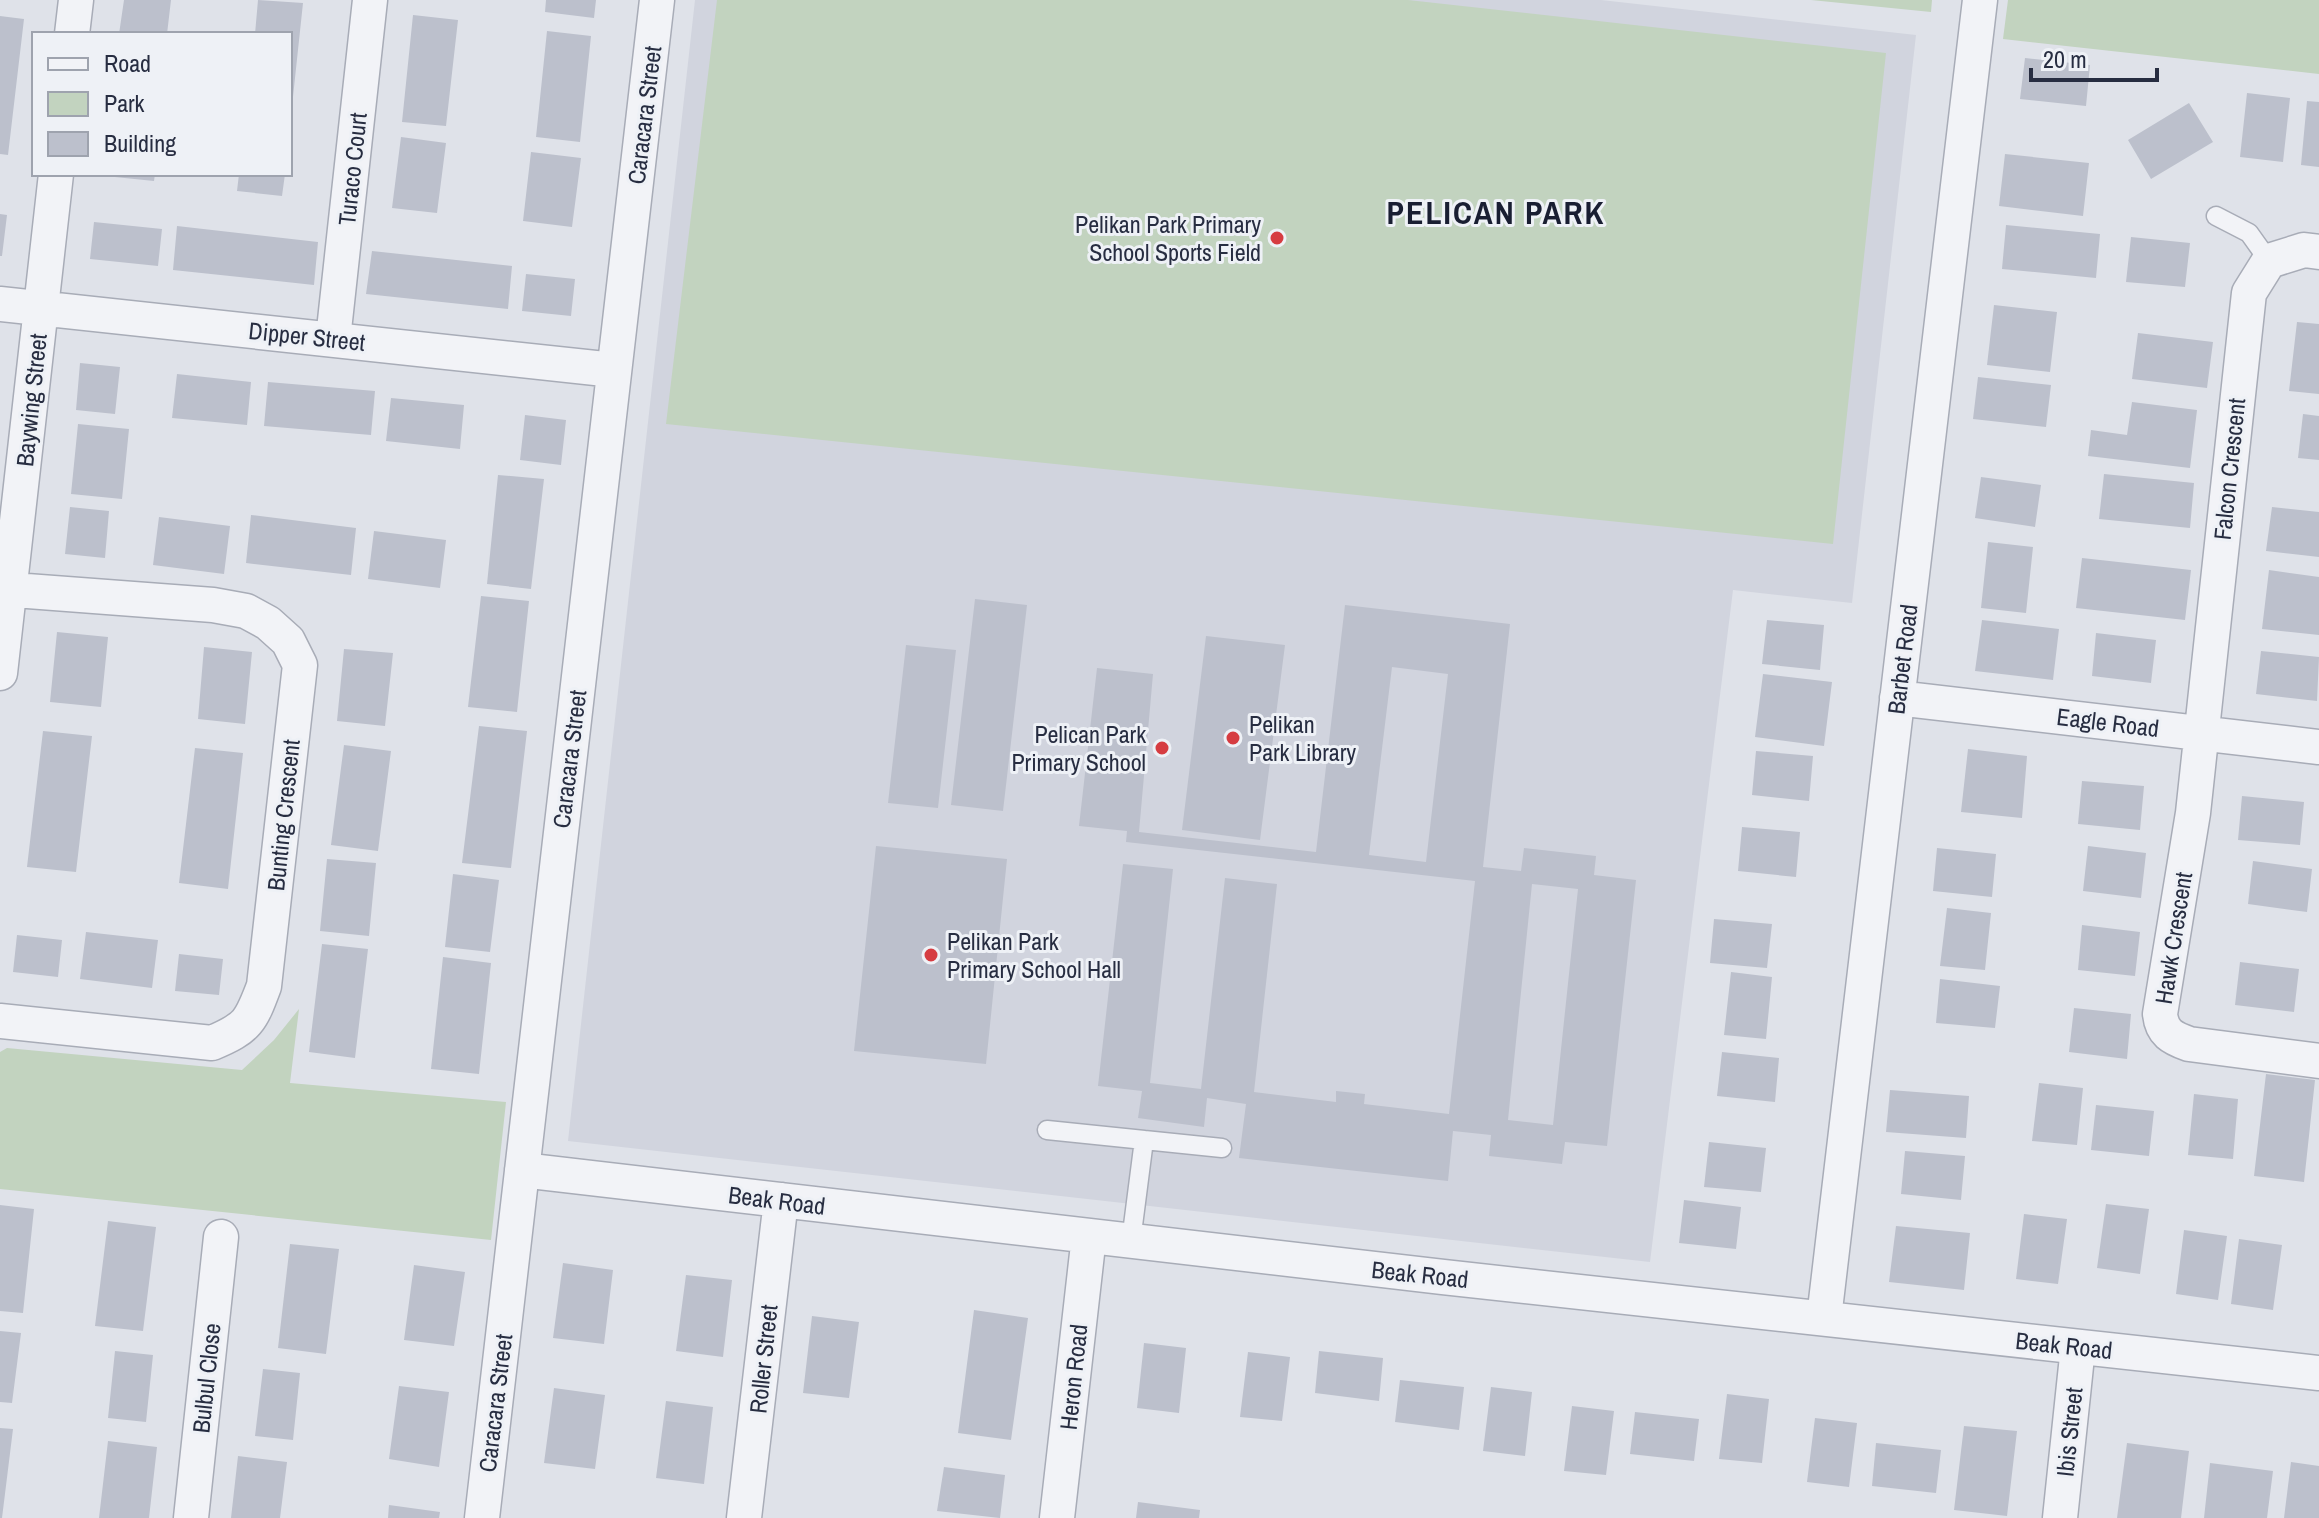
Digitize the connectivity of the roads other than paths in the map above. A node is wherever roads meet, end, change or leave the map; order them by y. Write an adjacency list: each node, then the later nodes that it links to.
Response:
1 (76, 0): 5 (street)
2 (370, 0): 12 (street, Turaco Court)
3 (657, 0): 13 (street, Caracara Street)
4 (1980, 0): 16 (street, Barbet Road)
5 (72, 32)
6 (56, 176): 11 (street, Baywing Street)
7 (2216, 216): 9 (lane)
8 (2319, 252): 9 (street)
9 (2269, 261): 17 (street, Falcon Crescent)
10 (0, 304): 11 (street, Dipper Street)
11 (41, 309): 12 (street, Dipper Street); 14 (street, Baywing Street)
12 (333, 339): 13 (street, Dipper Street)
13 (614, 370): 24 (street, Caracara Street)
14 (5, 589): 15 (street, Baywing Street); 19 (street, Bunting Crescent)
15 (0, 673)
16 (1897, 698): 17 (street, Eagle Road); 29 (street, Barbet Road)
17 (2200, 733): 18 (street, Eagle Road); 20 (street, Hawk Crescent)
18 (2319, 747)
19 (0, 1021)
20 (2319, 1061)
21 (1047, 1130): 22 (lane)
22 (1144, 1140): 23 (lane); 28 (lane)
23 (1222, 1148)
24 (522, 1170): 25 (street, Beak Road); 33 (street, Caracara Street)
25 (781, 1200): 26 (street, Beak Road); 34 (street, Roller Street)
26 (1089, 1236): 28 (street, Beak Road); 35 (street, Heron Road)
27 (221, 1237): 32 (street, Bulbul Close)
28 (1131, 1241): 29 (street, Beak Road)
29 (1824, 1318): 30 (street, Beak Road)
30 (2078, 1347): 31 (street, Beak Road); 36 (street, Ibis Street)
31 (2319, 1373)
32 (191, 1518)
33 (482, 1518)
34 (744, 1518)
35 (1057, 1518)
36 (2060, 1518)

